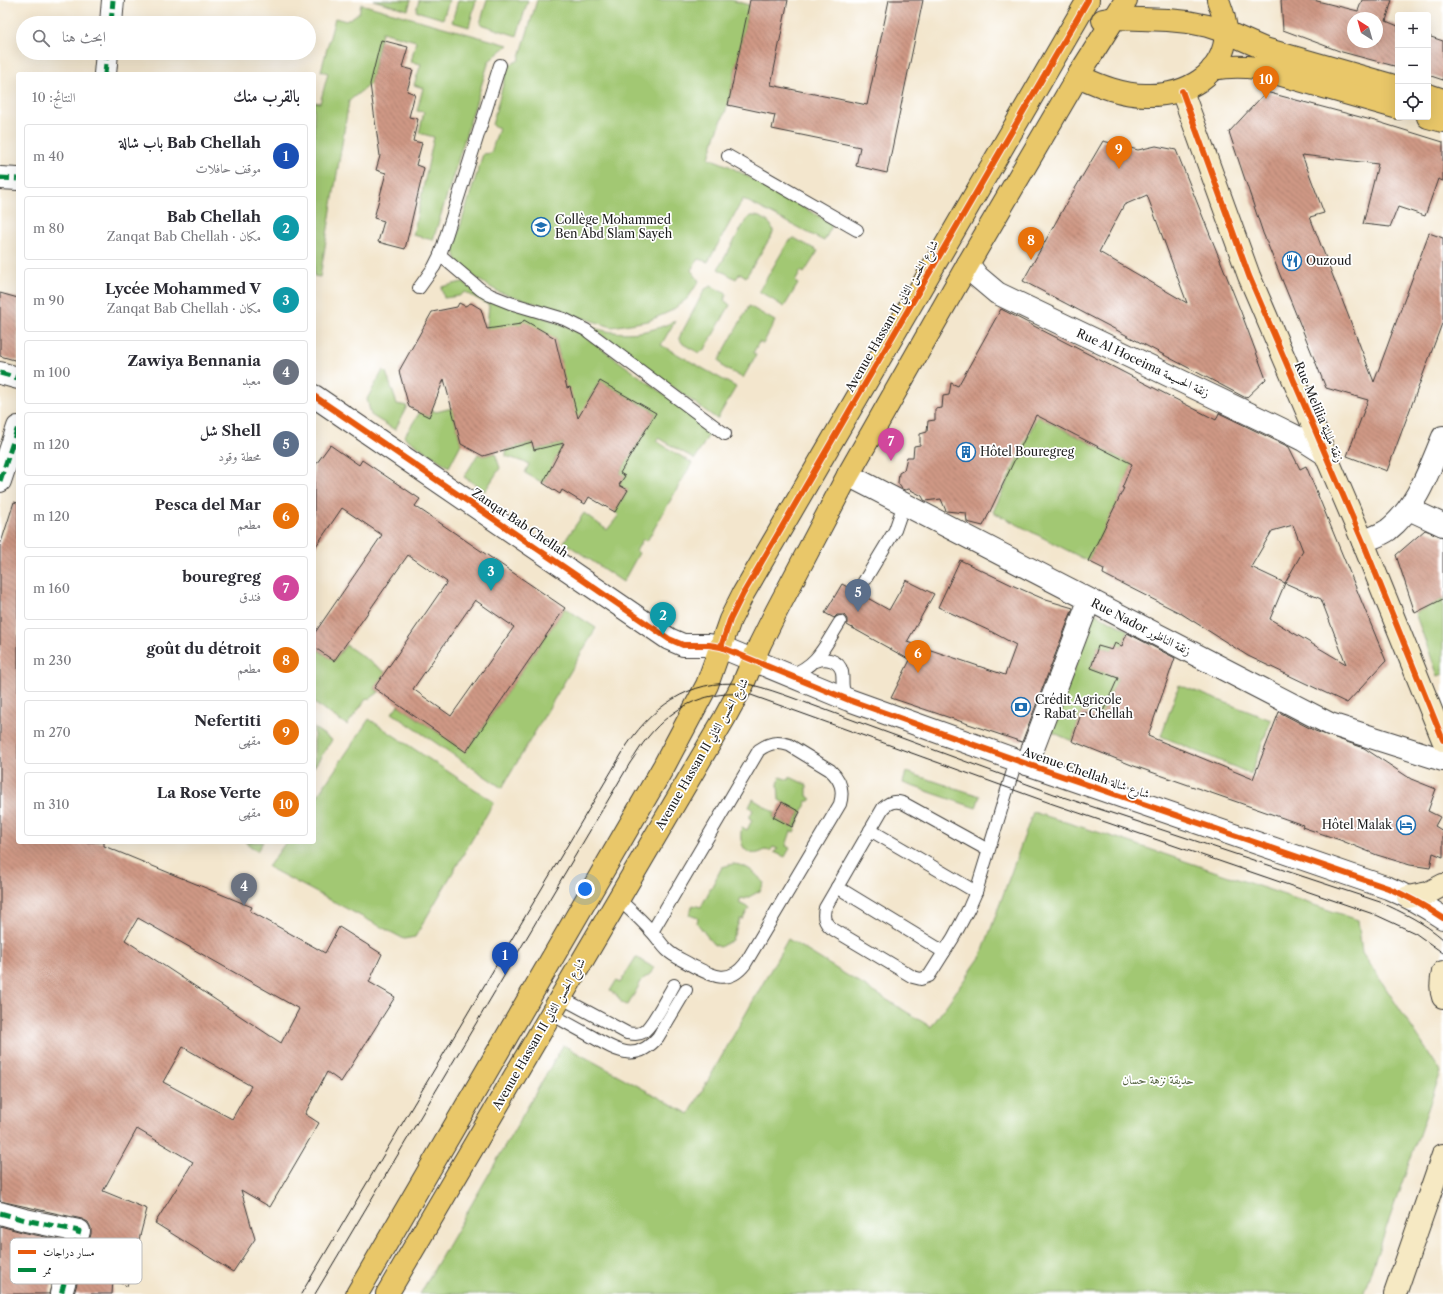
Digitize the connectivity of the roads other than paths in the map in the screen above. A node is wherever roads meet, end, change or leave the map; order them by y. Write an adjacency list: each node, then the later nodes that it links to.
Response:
1 (114, 0): 5 (street)
2 (1126, 0): 6 (main road, Avenue Hassan II شارع الحسن الثاني)
3 (1218, 0): 7 (main road)
4 (1086, 1): 23 (main road, Avenue Hassan II شارع الحسن الثاني)
5 (112, 16)
6 (1114, 18): 7 (main road); 12 (main road, Avenue Hassan II شارع الحسن الثاني); 23 (main road)
7 (1226, 32): 10 (main road); 13 (main road)
8 (106, 60): 11 (street)
9 (500, 65): 25 (lane)
10 (1212, 69): 14 (main road); 17 (main road)
11 (105, 72)
12 (1078, 76): 14 (main road); 26 (main road, Avenue Hassan II شارع الحسن الثاني)
13 (1395, 86)
14 (1182, 91): 34 (street, Rue Melilia زنقة مليلية)
15 (1431, 96): 16 (main road)
16 (1443, 100)
17 (1395, 107)
18 (1431, 118): 19 (main road)
19 (1443, 121)
20 (728, 156): 24 (lane)
21 (0, 178): 22 (street)
22 (16, 179)
23 (972, 200): 44 (main road, Avenue Hassan II شارع الحسن الثاني)
24 (857, 230)
25 (440, 256): 27 (lane); 32 (lane)
26 (968, 264): 34 (street, Rue Al Hoceima زنقة الحسيمة); 35 (main road, Avenue Hassan II شارع الحسن الثاني)
27 (418, 288)
28 (0, 373): 29 (street)
29 (16, 377)
30 (316, 397): 44 (street, Zanqat Bab Chellah)
31 (16, 433): 36 (street)
32 (725, 434)
33 (1443, 438): 38 (street)
34 (1325, 454): 40 (street, Rue Melilia زنقة مليلية)
35 (848, 475): 37 (street, Rue Nador زنقة الناظور); 45 (main road, Avenue Hassan II شارع الحسن الثاني)
36 (0, 481)
37 (904, 504): 41 (lane); 42 (street, Rue Nador زنقة الناظور)
38 (1409, 509): 39 (street); 40 (street)
39 (1443, 525)
40 (1363, 542): 49 (street, Rue Melilia زنقة مليلية)
41 (857, 592)
42 (1089, 601): 50 (street, Rue Nador زنقة الناظور); 51 (street)
43 (840, 622): 46 (lane)
44 (721, 647): 45 (street, Avenue Chellah شارع شالة); 72 (main road, Avenue Hassan II شارع الحسن الثاني)
45 (753, 660): 47 (street, Avenue Chellah شارع شالة); 58 (main road, Avenue Hassan II شارع الحسن الثاني)
46 (815, 661): 47 (lane); 48 (lane)
47 (789, 675): 48 (street, Avenue Chellah شارع شالة)
48 (849, 700): 51 (street, Avenue Chellah شارع شالة)
49 (1443, 740)
50 (1443, 760)
51 (1022, 762): 53 (lane); 57 (street, Avenue Chellah شارع شالة)
52 (870, 830): 53 (lane); 55 (lane); 56 (lane)
53 (988, 850): 56 (lane)
54 (1443, 885): 57 (street)
55 (837, 887): 61 (lane); 61 (lane)
56 (976, 892): 61 (lane)
57 (1408, 897): 59 (street, Avenue Chellah شارع شالة)
58 (618, 899): 60 (lane); 66 (main road, Avenue Hassan II شارع الحسن الثاني)
59 (1443, 918)
60 (652, 932): 60 (lane)
61 (944, 952)
62 (1443, 972): 65 (street)
63 (674, 985): 66 (lane)
64 (686, 990): 66 (lane)
65 (1443, 997)
66 (555, 1005): 73 (main road, Avenue Hassan II شارع الحسن الثاني)
67 (1441, 1166): 74 (street)
68 (0, 1213): 69 (street)
69 (77, 1238)
70 (64, 1284): 71 (street)
71 (61, 1294)
72 (357, 1294)
73 (387, 1294)
74 (1395, 1294)

